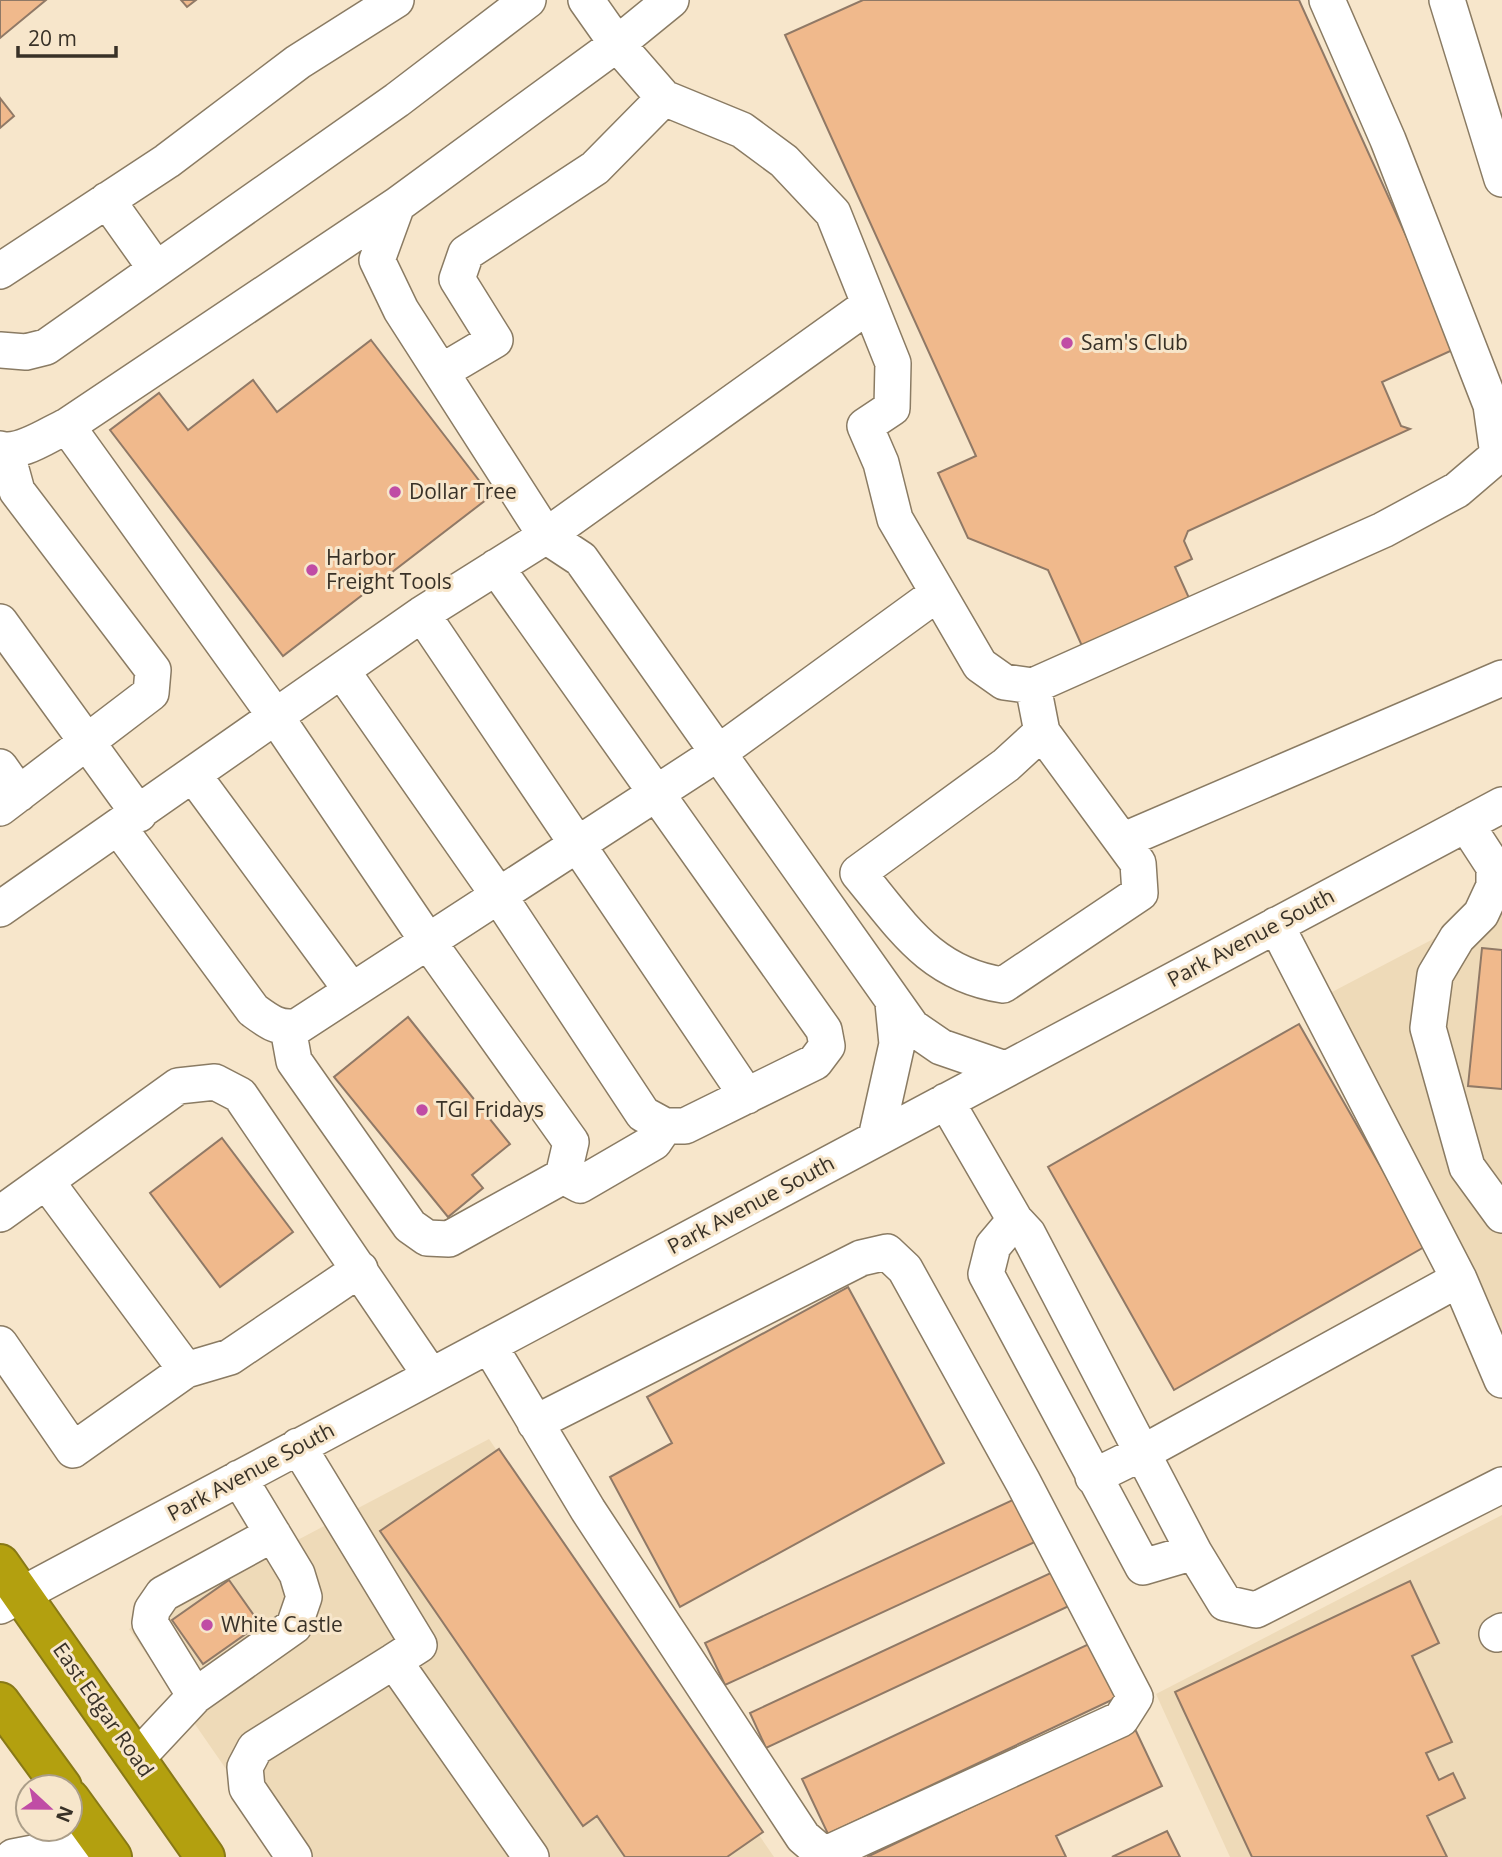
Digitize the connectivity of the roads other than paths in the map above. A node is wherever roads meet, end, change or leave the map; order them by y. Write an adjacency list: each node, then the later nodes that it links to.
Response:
1 (396, 0): 10 (street)
2 (528, 0): 12 (street)
3 (586, 0): 7 (street)
4 (671, 0): 7 (street)
5 (1327, 0): 19 (street)
6 (1447, 0): 9 (street)
7 (617, 44): 8 (street); 11 (street)
8 (664, 98): 14 (street); 16 (street)
9 (1502, 179)
10 (107, 201): 12 (street); 13 (street)
11 (397, 205): 16 (street); 17 (street)
12 (156, 269): 15 (street)
13 (0, 271)
14 (869, 305): 20 (street); 22 (street)
15 (0, 350)
16 (442, 372): 20 (street)
17 (67, 426): 18 (street); 28 (street)
18 (3, 450): 30 (street)
19 (1500, 462): 27 (street)
20 (546, 536): 21 (street); 31 (street)
21 (496, 567): 23 (street); 34 (street)
22 (939, 593): 27 (street); 31 (street)
23 (422, 614): 25 (street); 39 (street)
24 (0, 622): 30 (street)
25 (342, 671): 28 (street); 40 (street)
26 (1502, 678): 38 (street)
27 (1033, 686): 29 (street)
28 (276, 717): 32 (street); 43 (street)
29 (1042, 732): 38 (street); 38 (street)
30 (85, 743): 33 (street); 36 (street)
31 (718, 752): 34 (street); 45 (street)
32 (194, 776): 36 (street); 44 (street)
33 (6, 789)
34 (656, 793): 39 (street); 48 (street)
35 (1502, 805): 37 (street, Park Avenue South)
36 (129, 821): 41 (street); 46 (street)
37 (1466, 824): 42 (street, Park Avenue South); 55 (street)
38 (1122, 841)
39 (576, 845): 40 (street); 48 (street)
40 (499, 896): 43 (street); 50 (street)
41 (0, 909)
42 (1276, 925): 47 (street, Park Avenue South); 58 (street)
43 (427, 940): 44 (street); 52 (street)
44 (352, 991): 46 (street)
45 (893, 1003): 47 (street); 51 (street)
46 (288, 1028): 52 (street)
47 (1005, 1069): 49 (street, Park Avenue South)
48 (747, 1096): 50 (street)
49 (946, 1101): 51 (street, Park Avenue South); 56 (street)
50 (665, 1126): 52 (street)
51 (876, 1138): 60 (street, Park Avenue South)
52 (563, 1176)
53 (46, 1181): 54 (street); 57 (street); 61 (street)
54 (0, 1213)
55 (1502, 1215)
56 (1014, 1220): 66 (street); 67 (street)
57 (360, 1269): 61 (street); 62 (street)
58 (1459, 1279): 63 (street); 66 (street)
59 (0, 1344): 61 (street)
60 (489, 1345): 62 (street, Park Avenue South); 64 (street)
61 (186, 1370)
62 (430, 1376): 65 (street, Park Avenue South)
63 (1502, 1380)
64 (536, 1423): 82 (street); 82 (street)
65 (298, 1446): 68 (street, Park Avenue South); 74 (street)
66 (1144, 1452): 67 (street); 71 (street)
67 (1093, 1477): 71 (street)
68 (239, 1478): 70 (street); 73 (street, Park Avenue South)
69 (1502, 1485): 71 (street)
70 (273, 1534): 75 (street); 75 (street)
71 (1194, 1552)
72 (0, 1564): 73 (highway, East Edgar Road)
73 (10, 1600): 77 (highway, East Edgar Road)
74 (394, 1661): 84 (street); 85 (street)
75 (195, 1696): 77 (street)
76 (5, 1720): 78 (highway)
77 (137, 1758): 83 (highway, East Edgar Road)
78 (50, 1773)
79 (84, 1818): 81 (highway)
80 (10, 1848): 81 (street)
81 (106, 1849)
82 (824, 1855)
83 (205, 1857)
84 (294, 1857)
85 (531, 1857)

